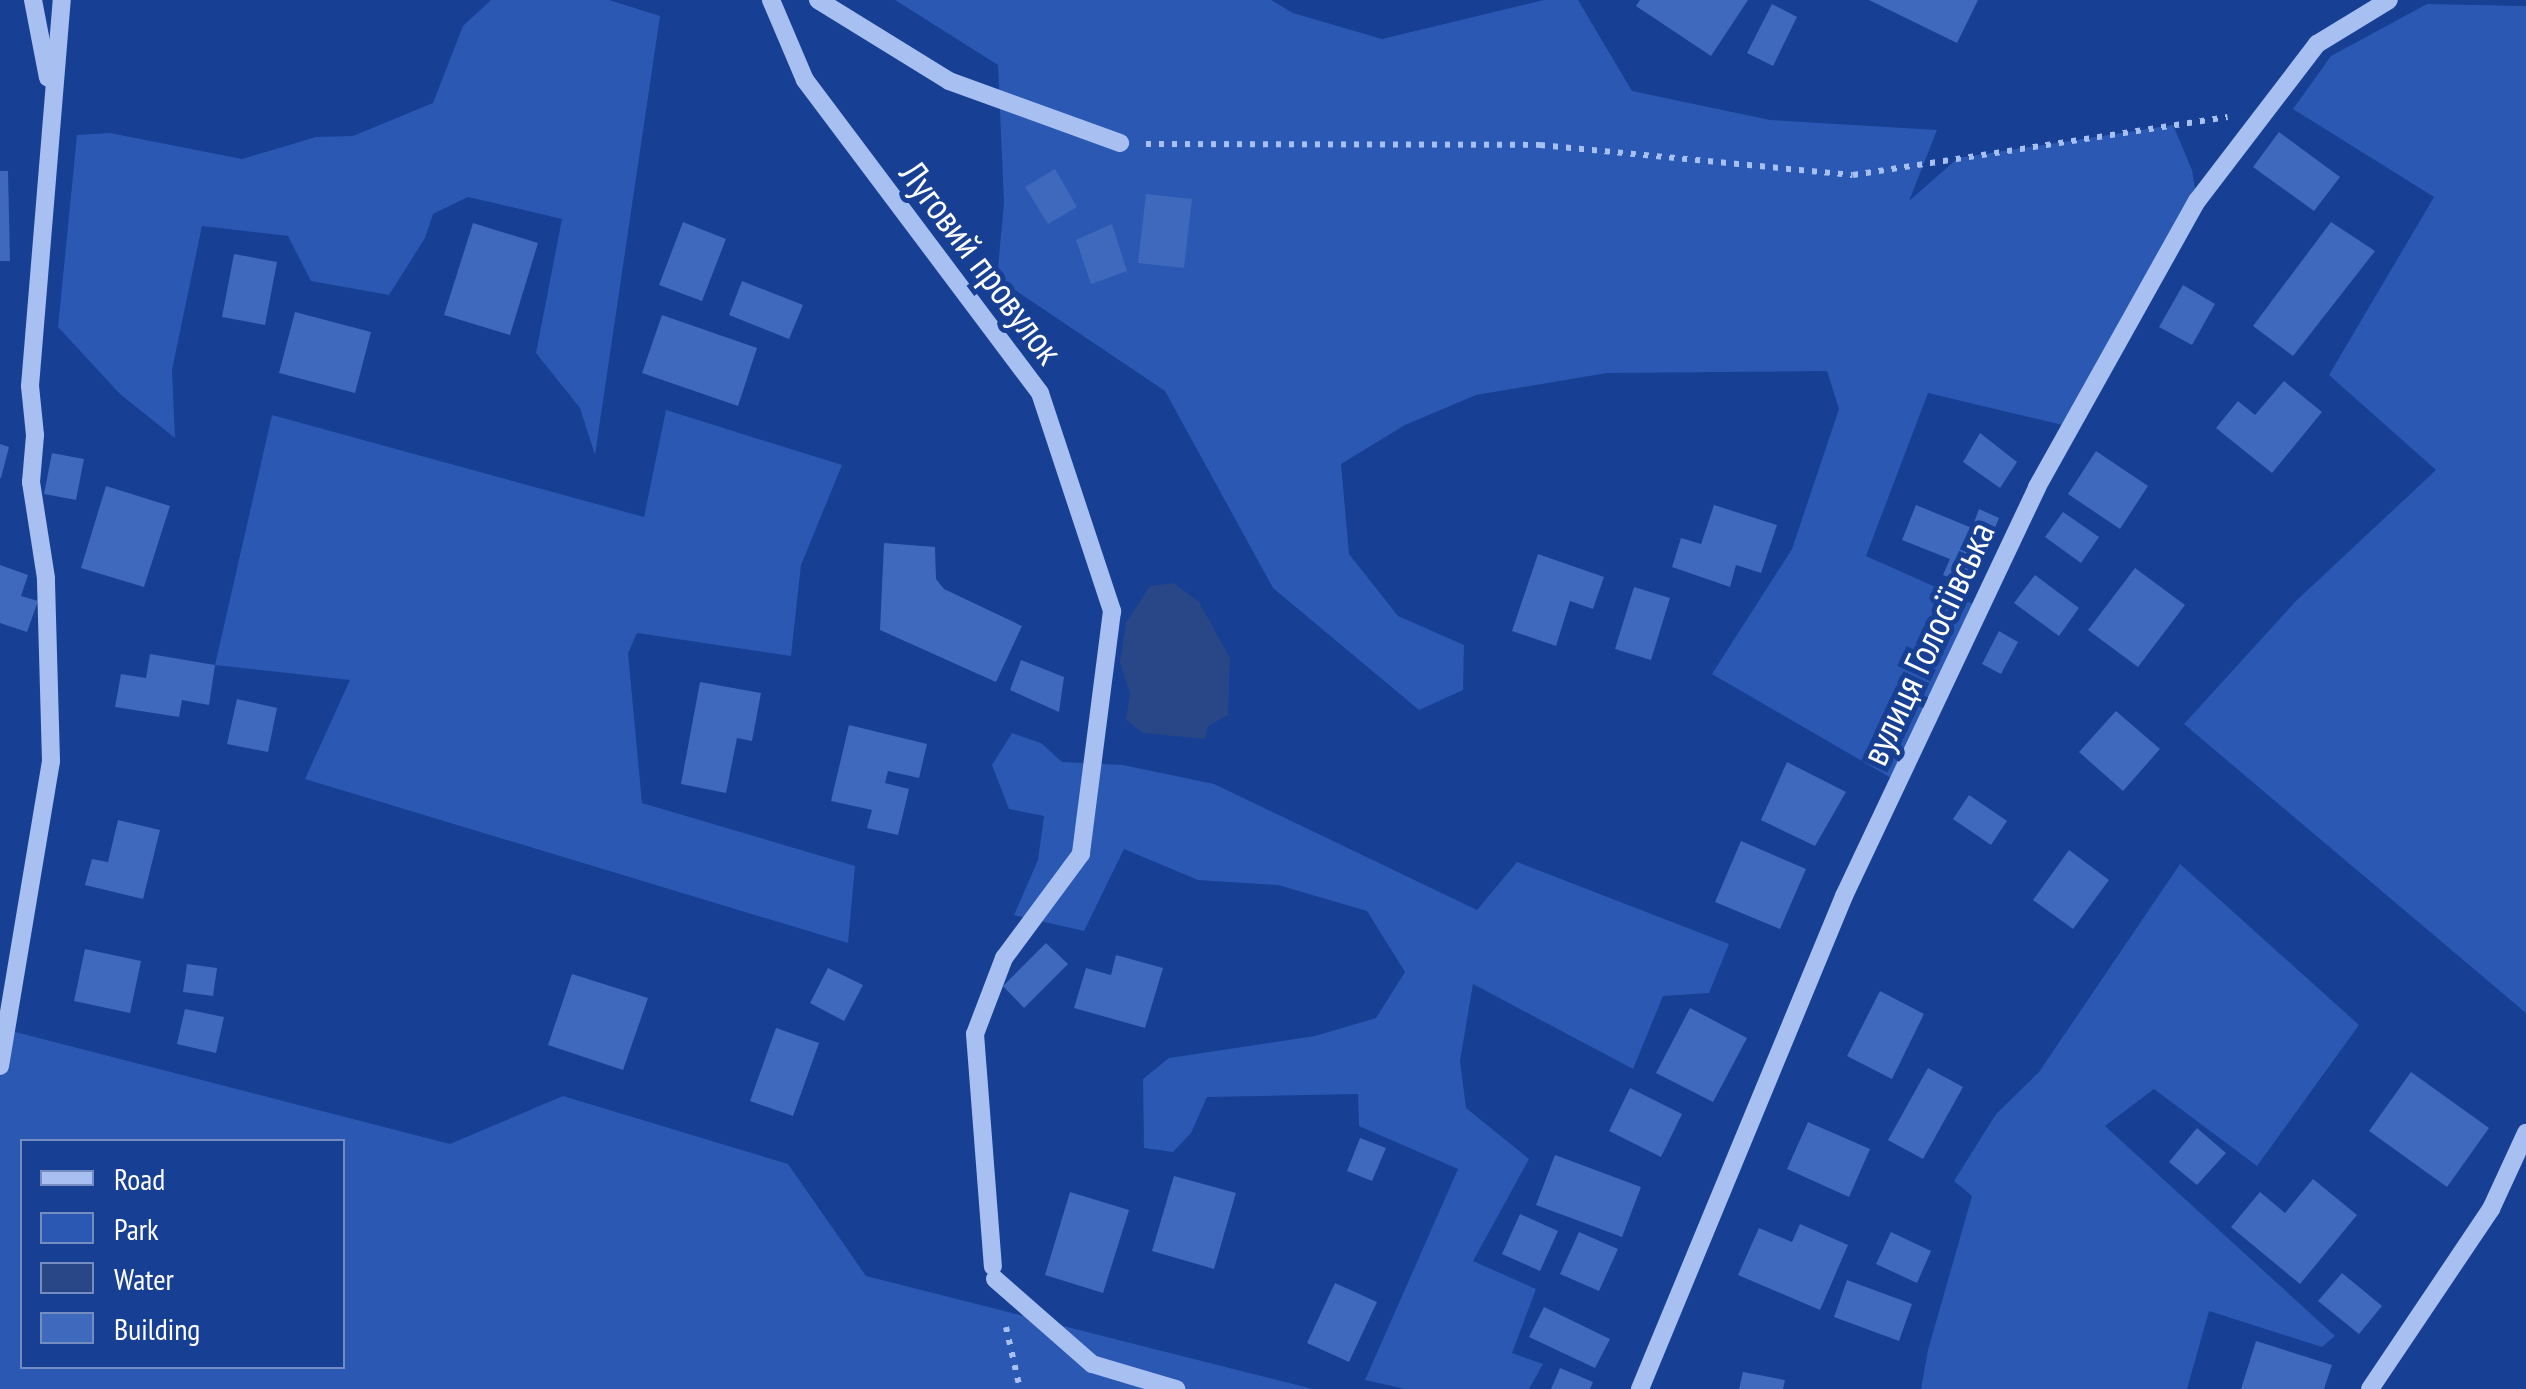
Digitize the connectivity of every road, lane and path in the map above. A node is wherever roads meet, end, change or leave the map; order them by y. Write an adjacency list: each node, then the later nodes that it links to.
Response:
1 (33, 0): 6 (street)
2 (62, 0): 6 (street)
3 (772, 0): 11 (street, Луговий провулок)
4 (818, 0): 8 (street)
5 (2389, 0): 7 (street, вулиця Голосіївська)
6 (52, 96): 9 (street)
7 (2266, 111): 8 (path); 12 (street, вулиця Голосіївська)
8 (1120, 144)
9 (0, 1066)
10 (2526, 1133): 13 (street)
11 (1176, 1389)
12 (1640, 1389)
13 (2370, 1389)

